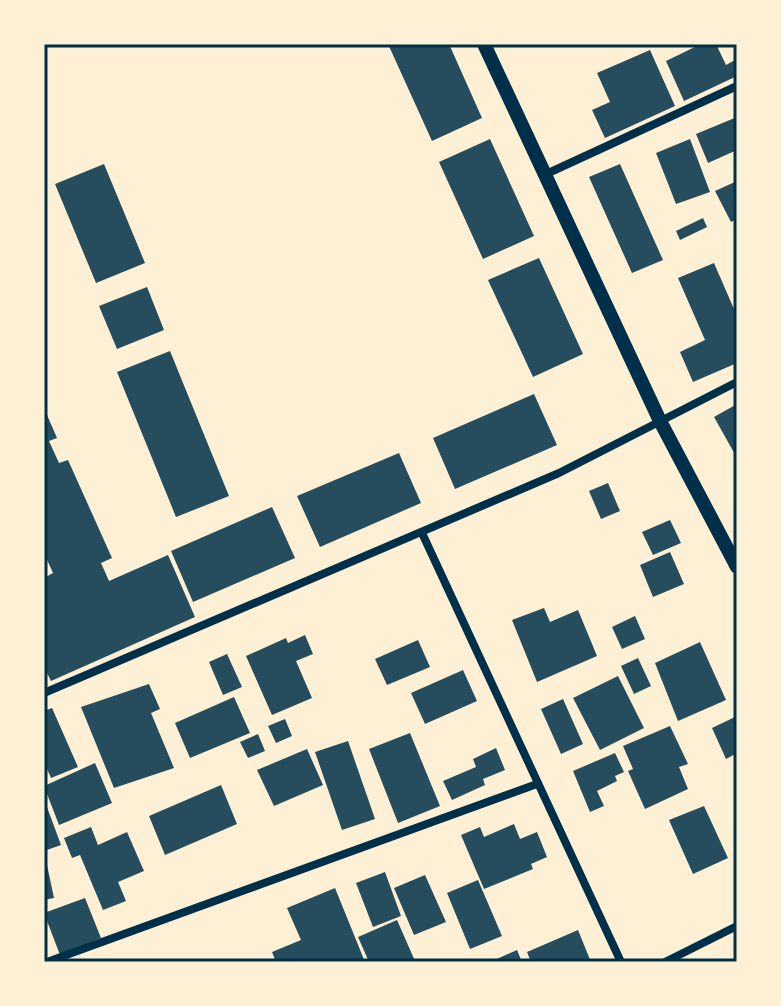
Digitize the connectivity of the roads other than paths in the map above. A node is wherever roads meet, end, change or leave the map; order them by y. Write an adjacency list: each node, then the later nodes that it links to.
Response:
1 (484, 44): 3 (street)
2 (737, 86): 3 (street)
3 (544, 175): 5 (street)
4 (737, 382): 5 (street)
5 (660, 421): 6 (street); 7 (street)
6 (422, 533): 8 (street); 9 (street)
7 (737, 567)
8 (44, 693)
9 (537, 784): 11 (street); 12 (street)
10 (737, 926): 13 (street)
11 (47, 962)
12 (621, 962)
13 (665, 962)

